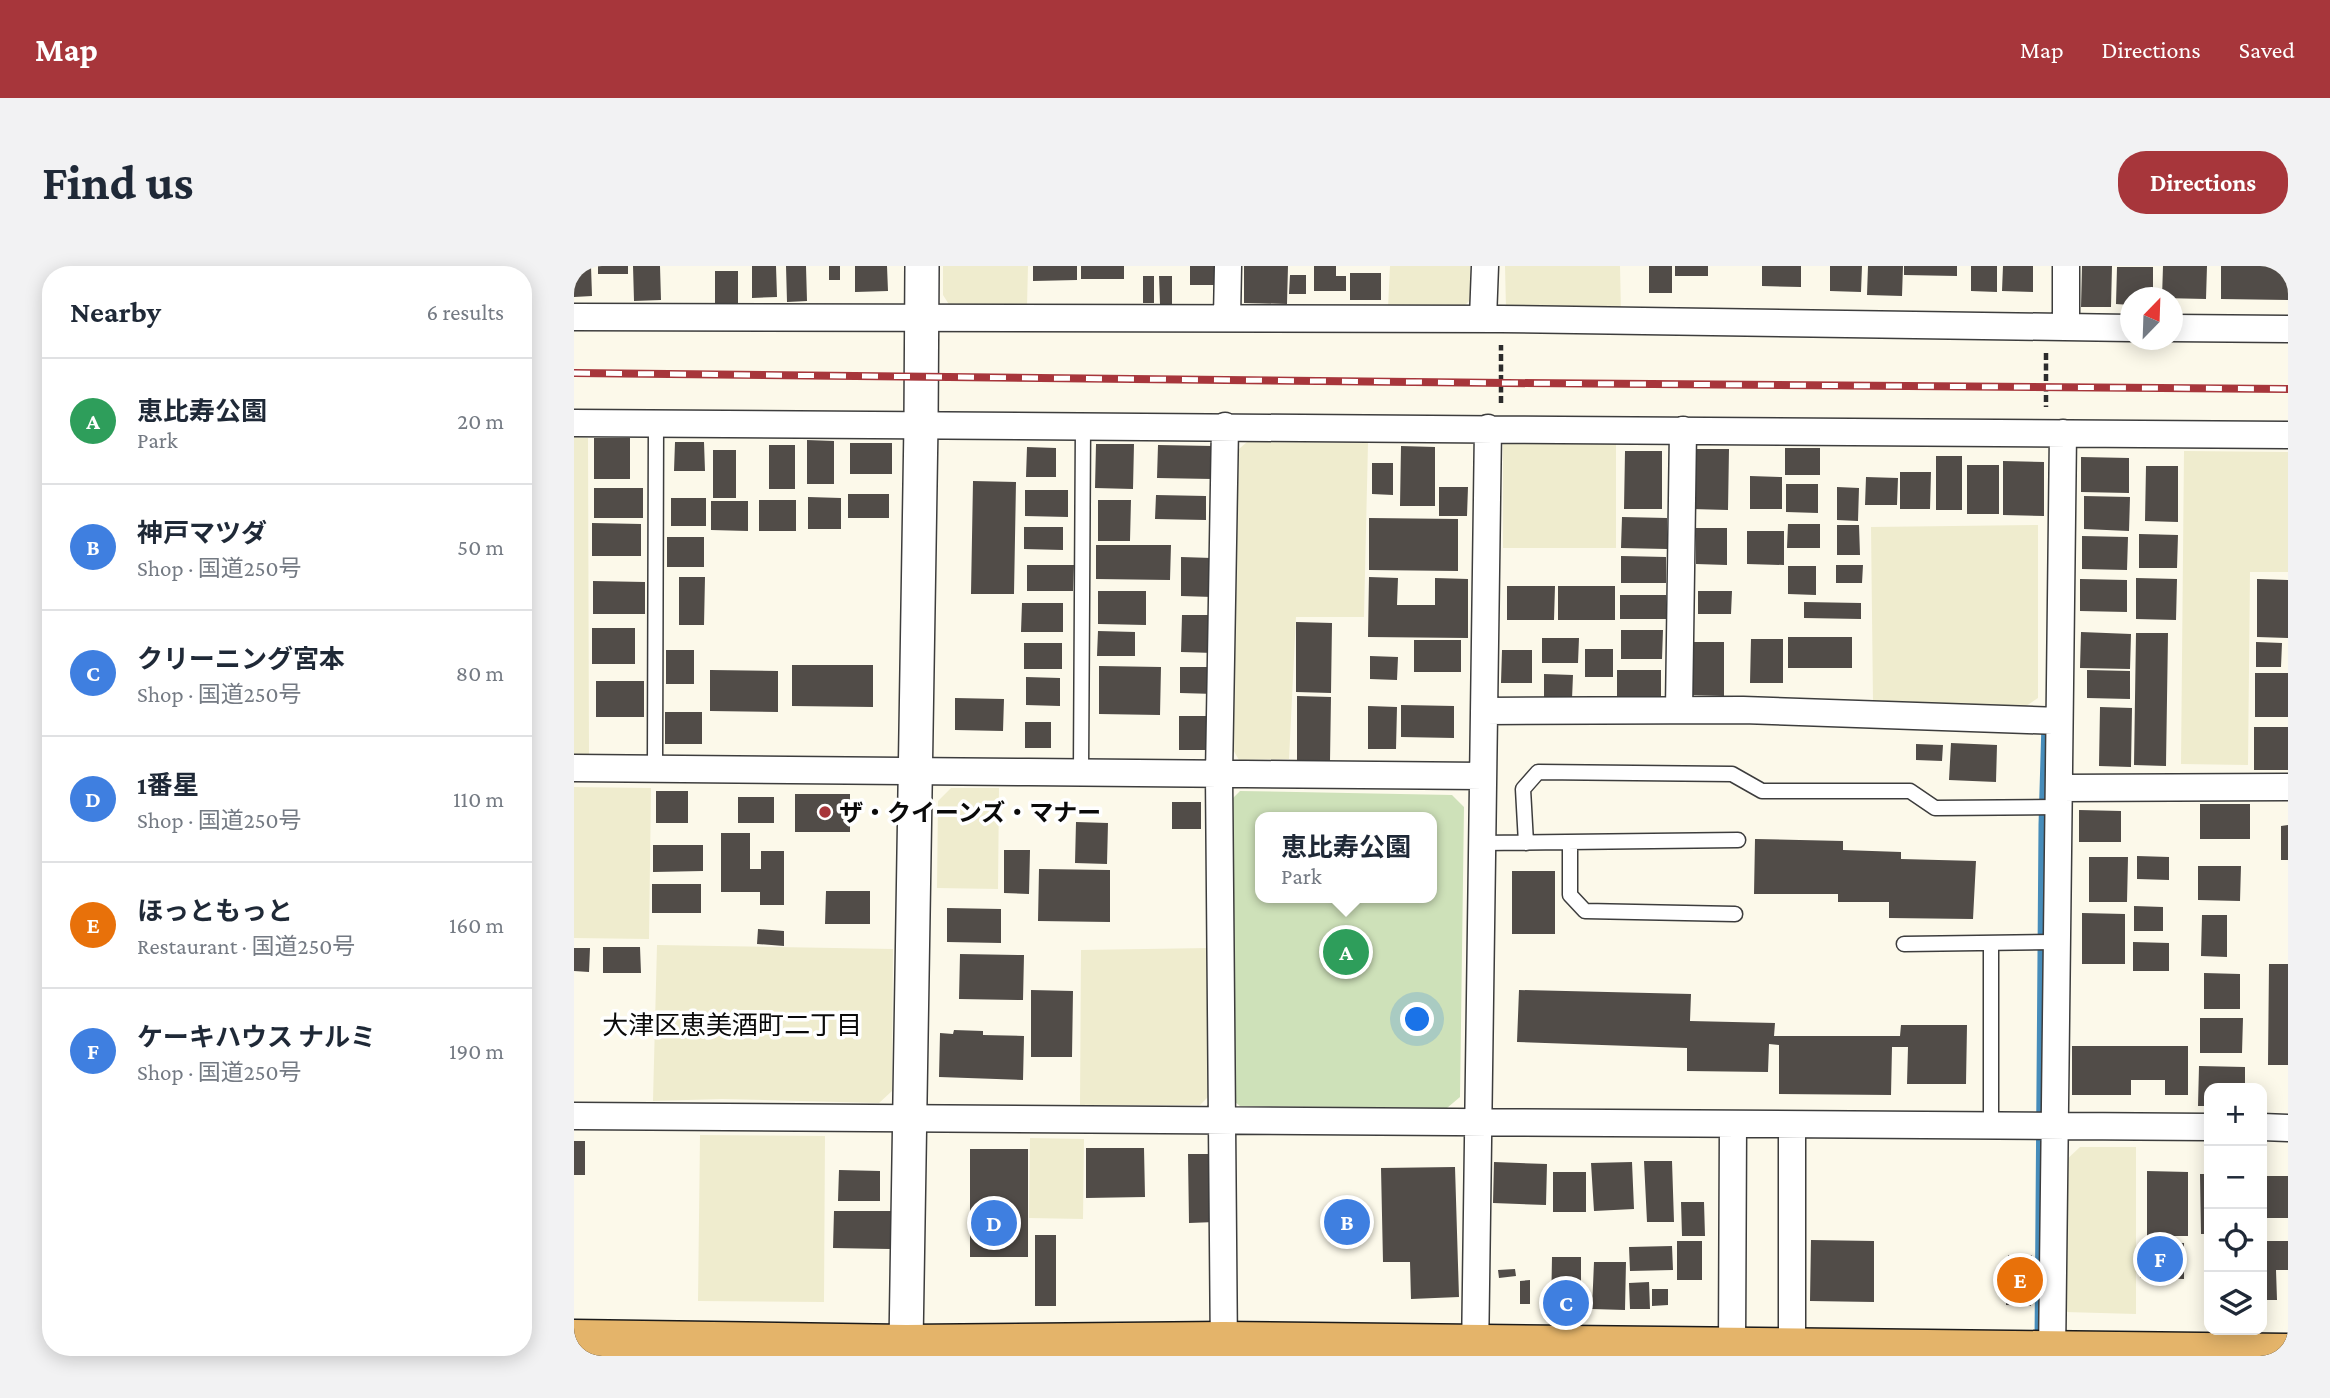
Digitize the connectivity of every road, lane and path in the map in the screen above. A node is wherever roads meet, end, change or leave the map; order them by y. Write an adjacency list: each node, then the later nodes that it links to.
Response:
1 (922, 266): 6 (street)
2 (1228, 266): 7 (street)
3 (1485, 266): 8 (street)
4 (2066, 266): 9 (street)
5 (574, 317): 6 (street)
6 (921, 317): 7 (street); 15 (street)
7 (1227, 318): 8 (street)
8 (1492, 319): 9 (street); 18 (path)
9 (2055, 327): 10 (street); 20 (path)
10 (2120, 328)
11 (2183, 328): 12 (street)
12 (2288, 330)
13 (574, 423): 14 (street)
14 (656, 423): 15 (street); 26 (lane)
15 (922, 424): 16 (street); 27 (street)
16 (1083, 425): 17 (street); 28 (lane)
17 (1226, 426): 18 (street); 29 (street)
18 (1494, 428): 19 (street); 23 (street)
19 (1683, 430): 20 (street); 22 (street)
20 (2054, 433): 21 (street); 24 (street)
21 (2288, 435)
22 (1679, 709): 23 (street); 24 (street)
23 (1484, 710): 30 (street)
24 (2059, 721): 32 (street)
25 (574, 768): 26 (street)
26 (655, 768): 27 (street)
27 (915, 771): 28 (street); 42 (street)
28 (1081, 771): 29 (street)
29 (1219, 775): 30 (street); 43 (street)
30 (1483, 776): 35 (street)
31 (2288, 787): 32 (street)
32 (2059, 797): 36 (lane); 38 (street)
33 (1738, 840): 34 (lane)
34 (1570, 842): 36 (lane); 37 (lane)
35 (1482, 843): 36 (lane); 44 (street)
36 (1526, 843)
37 (1735, 914)
38 (2057, 942): 39 (lane); 48 (street)
39 (1991, 943): 40 (lane); 47 (lane)
40 (1905, 944)
41 (574, 1116): 42 (street)
42 (911, 1119): 43 (street); 56 (street)
43 (1222, 1121): 44 (street); 55 (street)
44 (1478, 1123): 45 (street); 57 (street)
45 (1732, 1124): 46 (street); 53 (street)
46 (1792, 1125): 47 (street); 54 (street)
47 (1991, 1126): 48 (street)
48 (2055, 1126): 49 (street); 59 (street)
49 (2204, 1127)
50 (2267, 1128): 51 (street)
51 (2288, 1128)
52 (574, 1339): 56 (highway)
53 (1731, 1347): 54 (highway); 57 (highway)
54 (1792, 1348): 59 (highway)
55 (1224, 1349): 56 (highway); 57 (highway)
56 (906, 1350)
57 (1475, 1350)
58 (2288, 1353): 59 (highway)
59 (2052, 1354)

